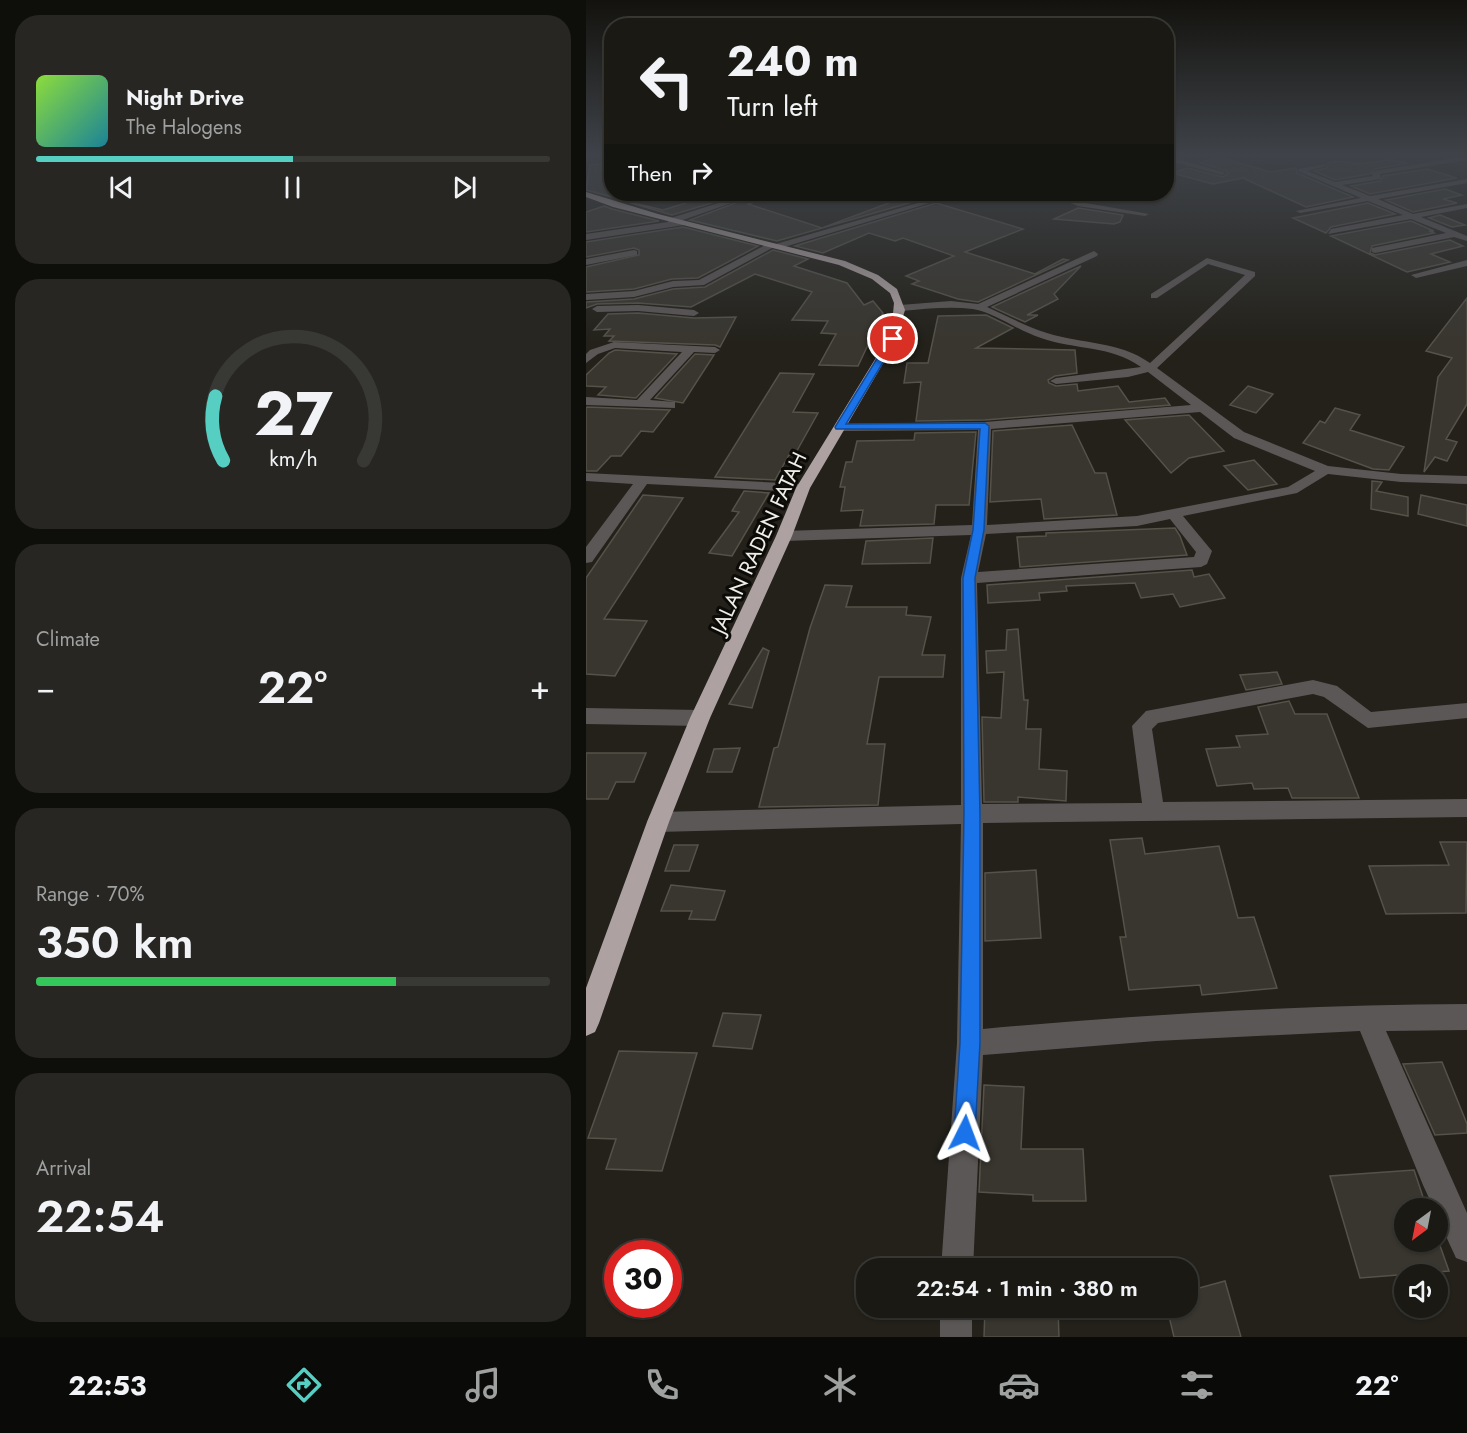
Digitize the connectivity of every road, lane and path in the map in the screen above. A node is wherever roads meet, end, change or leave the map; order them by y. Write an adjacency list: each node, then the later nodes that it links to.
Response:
1 (662, 218): 6 (highway)
2 (686, 218): 6 (street)
3 (869, 218): 12 (street)
4 (1410, 218): 8 (street)
5 (1413, 218): 9 (street)
6 (676, 222): 10 (street); 12 (highway)
7 (1466, 231): 9 (street)
8 (1330, 232)
9 (1455, 234): 11 (street); 13 (street)
10 (586, 237)
11 (1466, 238)
12 (775, 245): 20 (street); 21 (highway)
13 (1375, 250)
14 (634, 253): 16 (street)
15 (1094, 254): 22 (street)
16 (586, 262)
17 (1466, 263): 18 (street)
18 (1416, 275)
19 (1154, 296): 28 (street)
20 (586, 297)
21 (900, 308): 22 (street); 35 (highway, JALAN RADEN FATAH)
22 (979, 308): 28 (street)
23 (586, 310): 24 (street)
24 (694, 313)
25 (691, 349): 26 (street); 27 (street); 31 (street)
26 (715, 350)
27 (586, 360)
28 (1150, 368): 29 (street); 33 (street)
29 (1056, 381)
30 (586, 402): 31 (street)
31 (640, 404): 32 (street)
32 (671, 405)
33 (1201, 408): 34 (street); 36 (street)
34 (985, 426): 35 (street); 42 (street)
35 (840, 427): 40 (highway, JALAN RADEN FATAH)
36 (1326, 470): 39 (street); 41 (street)
37 (586, 477): 38 (street)
38 (643, 480): 40 (street); 44 (street)
39 (1466, 480)
40 (803, 488): 43 (highway, JALAN RADEN FATAH)
41 (1174, 515): 42 (street); 45 (street)
42 (979, 530): 43 (street); 45 (street)
43 (784, 536): 48 (highway, JALAN RADEN FATAH)
44 (586, 558)
45 (969, 578): 51 (street)
46 (1466, 710): 50 (street)
47 (586, 716): 48 (street)
48 (700, 718): 52 (highway, JALAN RADEN FATAH)
49 (1466, 808): 50 (street)
50 (1154, 812): 51 (street)
51 (972, 814): 52 (street); 56 (street)
52 (658, 822): 55 (highway, JALAN RADEN FATAH)
53 (1367, 1017): 54 (street); 56 (street); 57 (street)
54 (1466, 1017)
55 (586, 1023)
56 (970, 1043): 58 (street)
57 (1466, 1247)
58 (959, 1258)
59 (956, 1318): 60 (street)
60 (956, 1337)

